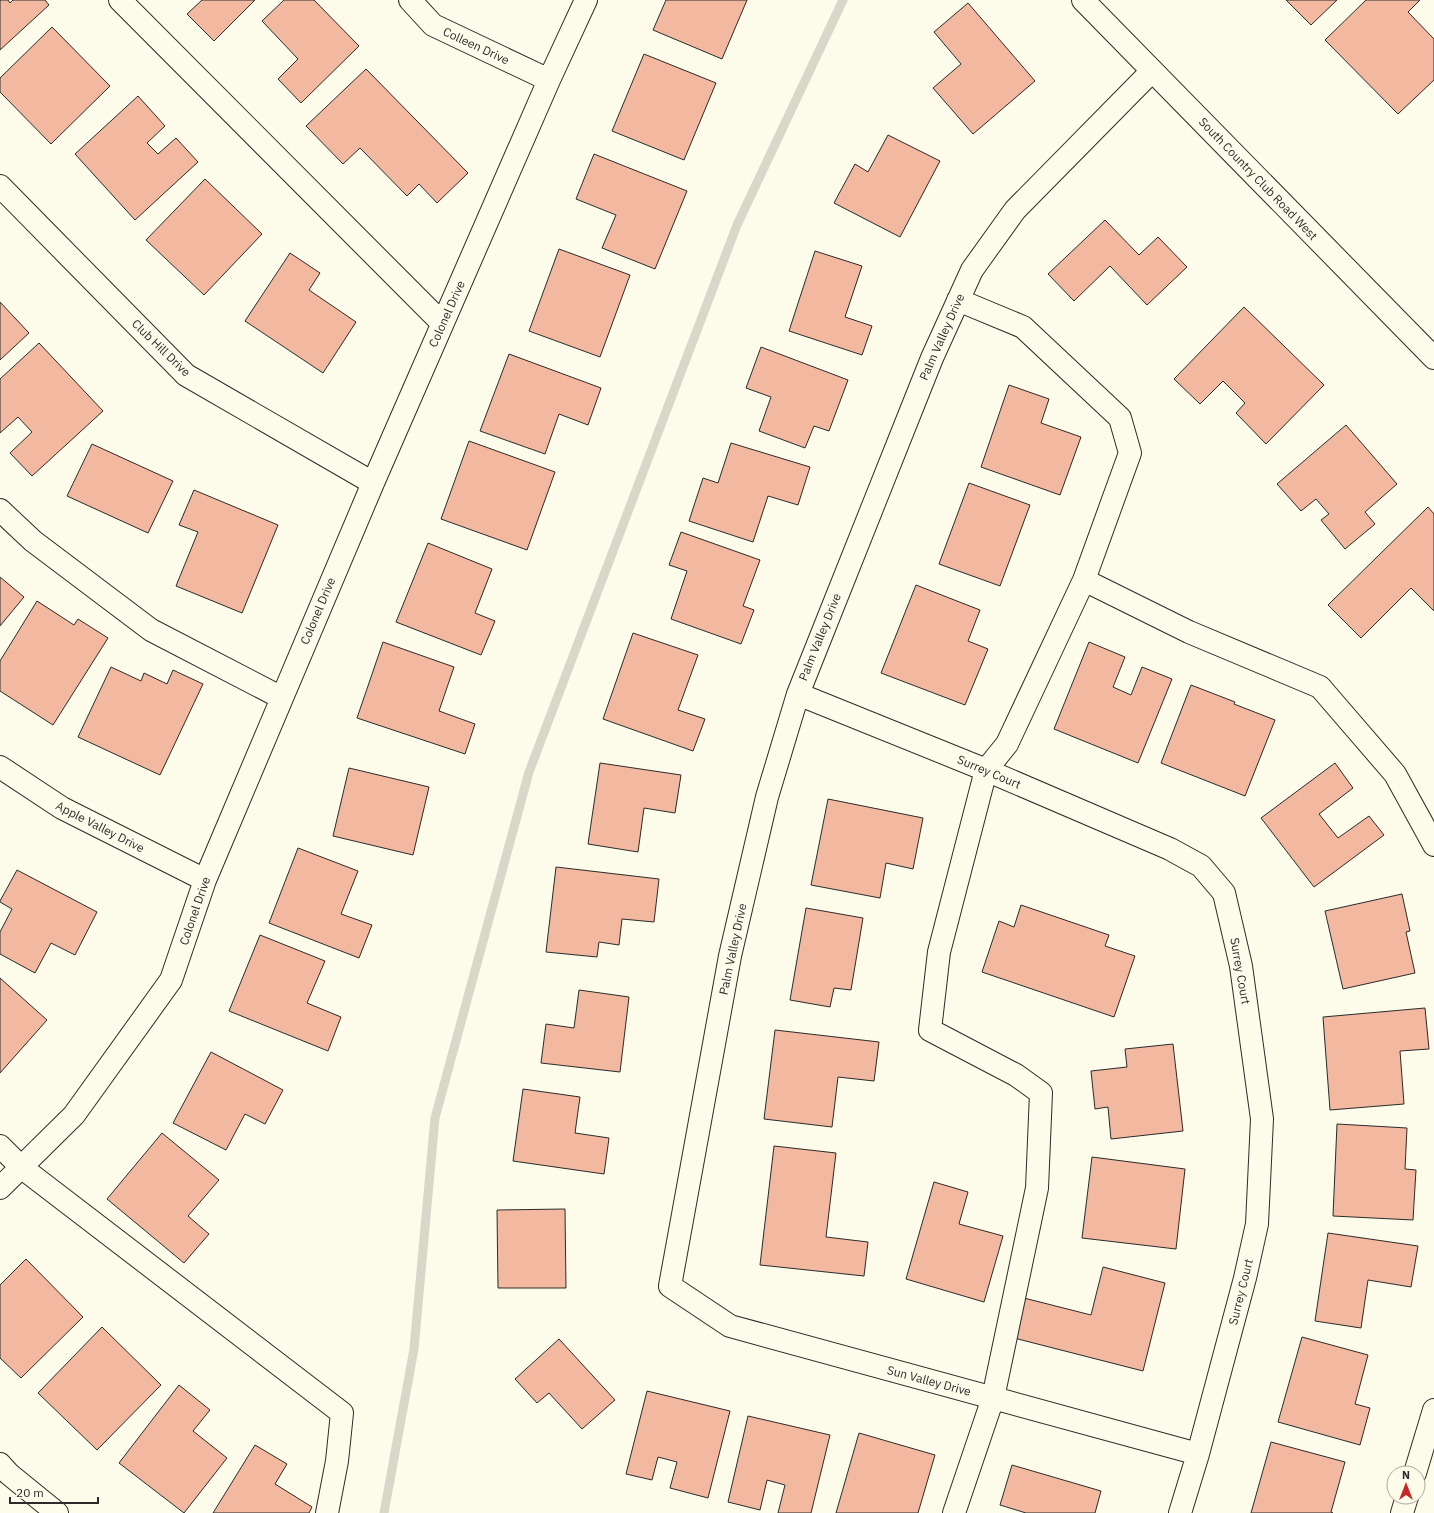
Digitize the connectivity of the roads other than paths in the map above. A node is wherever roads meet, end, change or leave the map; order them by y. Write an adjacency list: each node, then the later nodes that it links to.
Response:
1 (120, 0): 9 (street)
2 (410, 0): 6 (street, Colleen Drive)
3 (586, 0): 6 (street, Colonel Drive)
4 (1092, 3): 5 (street, South Country Club Road West)
5 (1152, 71): 8 (street, Palm Valley Drive); 10 (street, South Country Club Road West)
6 (549, 80): 9 (street, Colonel Drive)
7 (0, 186): 11 (street, Club Hill Drive)
8 (958, 300): 13 (street); 14 (street, Palm Valley Drive)
9 (442, 323): 11 (street, Colonel Drive)
10 (1434, 358)
11 (373, 483): 15 (street, Colonel Drive)
12 (0, 510): 15 (street)
13 (1084, 580): 17 (street); 18 (street)
14 (798, 694): 17 (street, Surrey Court); 23 (street, Palm Valley Drive)
15 (282, 698): 19 (street, Colonel Drive)
16 (0, 767): 19 (street, Apple Valley Drive)
17 (986, 770): 24 (street); 26 (street, Surrey Court)
18 (1434, 845)
19 (205, 880): 21 (street, Colonel Drive)
20 (0, 1146): 21 (street)
21 (21, 1167): 22 (street, Colonel Drive); 30 (street)
22 (0, 1188)
23 (670, 1286): 24 (street, Sun Valley Drive)
24 (994, 1398): 26 (street, Sun Valley Drive); 31 (street)
25 (1434, 1410): 28 (street)
26 (1198, 1454): 32 (street, Surrey Court)
27 (0, 1464): 29 (street)
28 (1417, 1465)
29 (57, 1513)
30 (327, 1513)
31 (954, 1513)
32 (1180, 1513)

